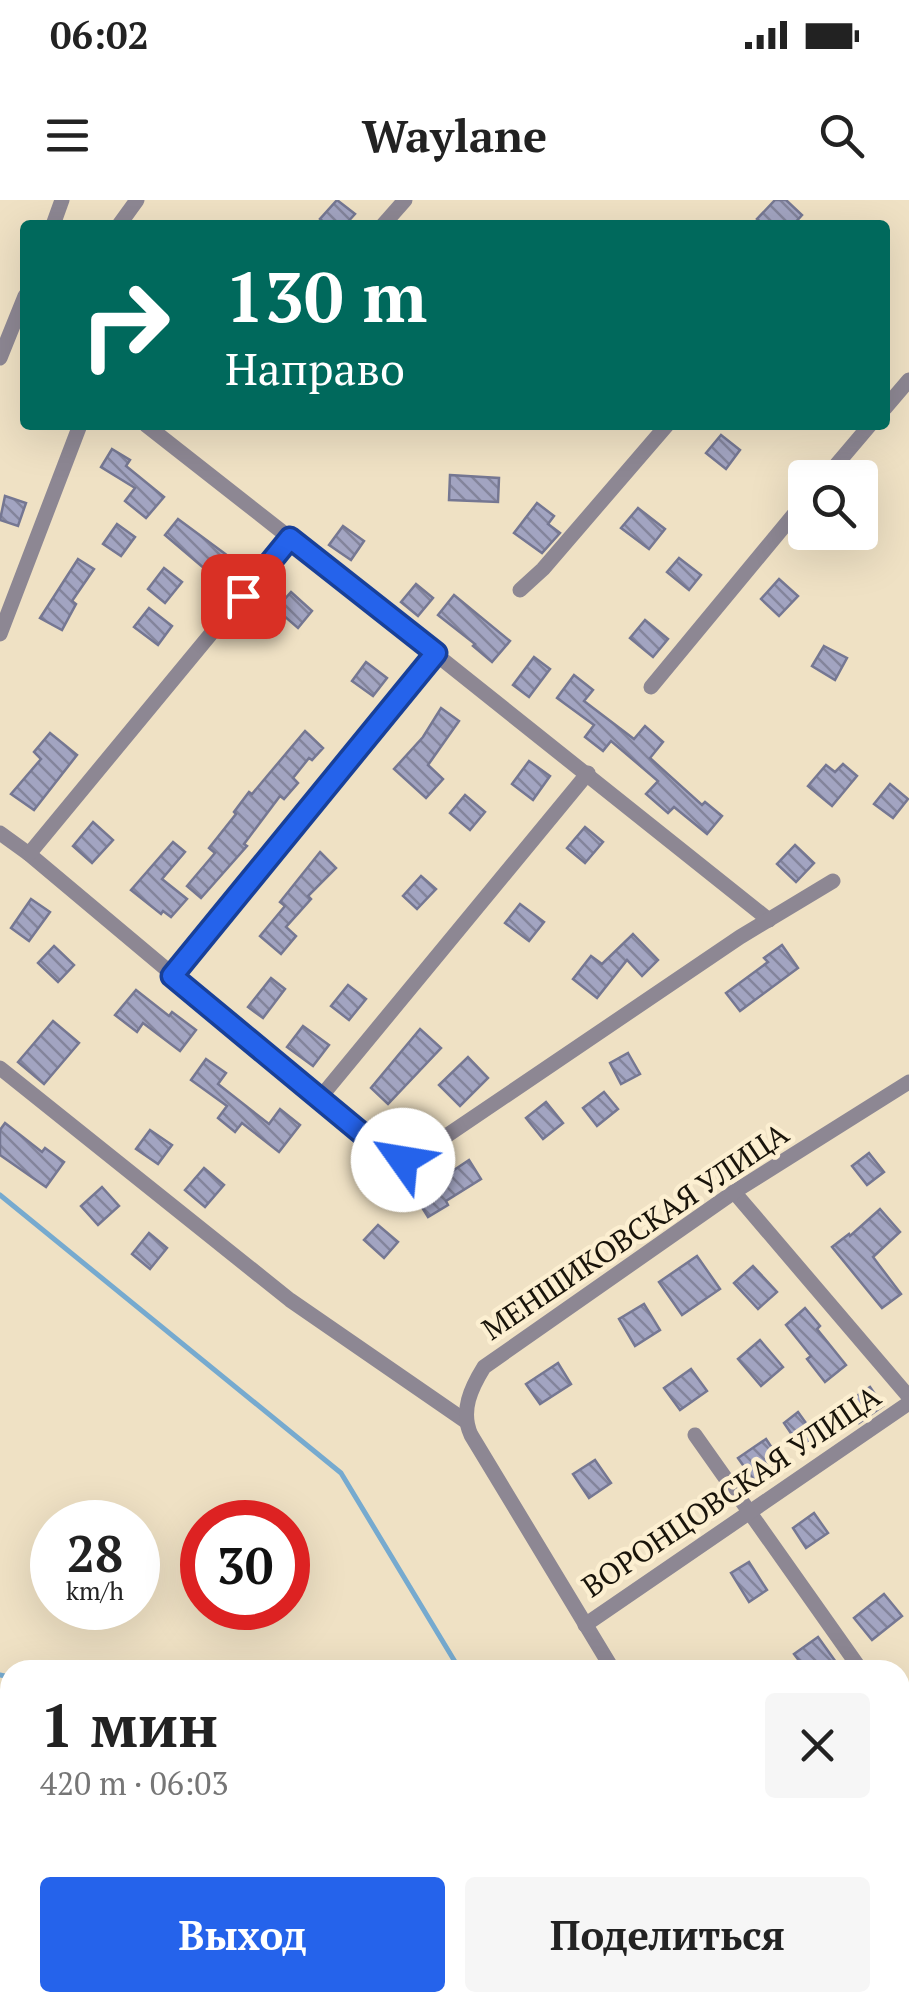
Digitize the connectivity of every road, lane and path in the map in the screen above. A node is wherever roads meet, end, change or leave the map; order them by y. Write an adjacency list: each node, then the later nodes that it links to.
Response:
1 (404, 200): 2 (street)
2 (387, 220)
3 (20, 308): 4 (street)
4 (0, 358)
5 (909, 380): 6 (street)
6 (890, 402)
7 (78, 430): 15 (street)
8 (152, 430): 13 (street)
9 (662, 430): 14 (street)
10 (866, 430): 11 (street)
11 (841, 460)
12 (788, 522): 17 (street)
13 (290, 538): 16 (street); 20 (street)
14 (520, 590)
15 (0, 634)
16 (436, 653): 18 (street); 23 (street)
17 (651, 687)
18 (588, 773): 22 (street); 26 (street)
19 (0, 833): 20 (street)
20 (29, 854): 23 (street)
21 (833, 882): 22 (street)
22 (769, 920): 26 (street)
23 (172, 976): 26 (street)
24 (0, 1068): 29 (street)
25 (909, 1082): 27 (street, МЕНШИКОВСКАЯ УЛИЦА)
26 (319, 1099)
27 (734, 1192): 28 (street); 29 (street, МЕНШИКОВСКАЯ УЛИЦА)
28 (909, 1400): 31 (street, ВОРОНЦОВСКАЯ УЛИЦА)
29 (464, 1420): 32 (street)
30 (696, 1436): 31 (street)
31 (749, 1512): 32 (street, ВОРОНЦОВСКАЯ УЛИЦА); 34 (street)
32 (585, 1625): 33 (street)
33 (606, 1660)
34 (854, 1660)

